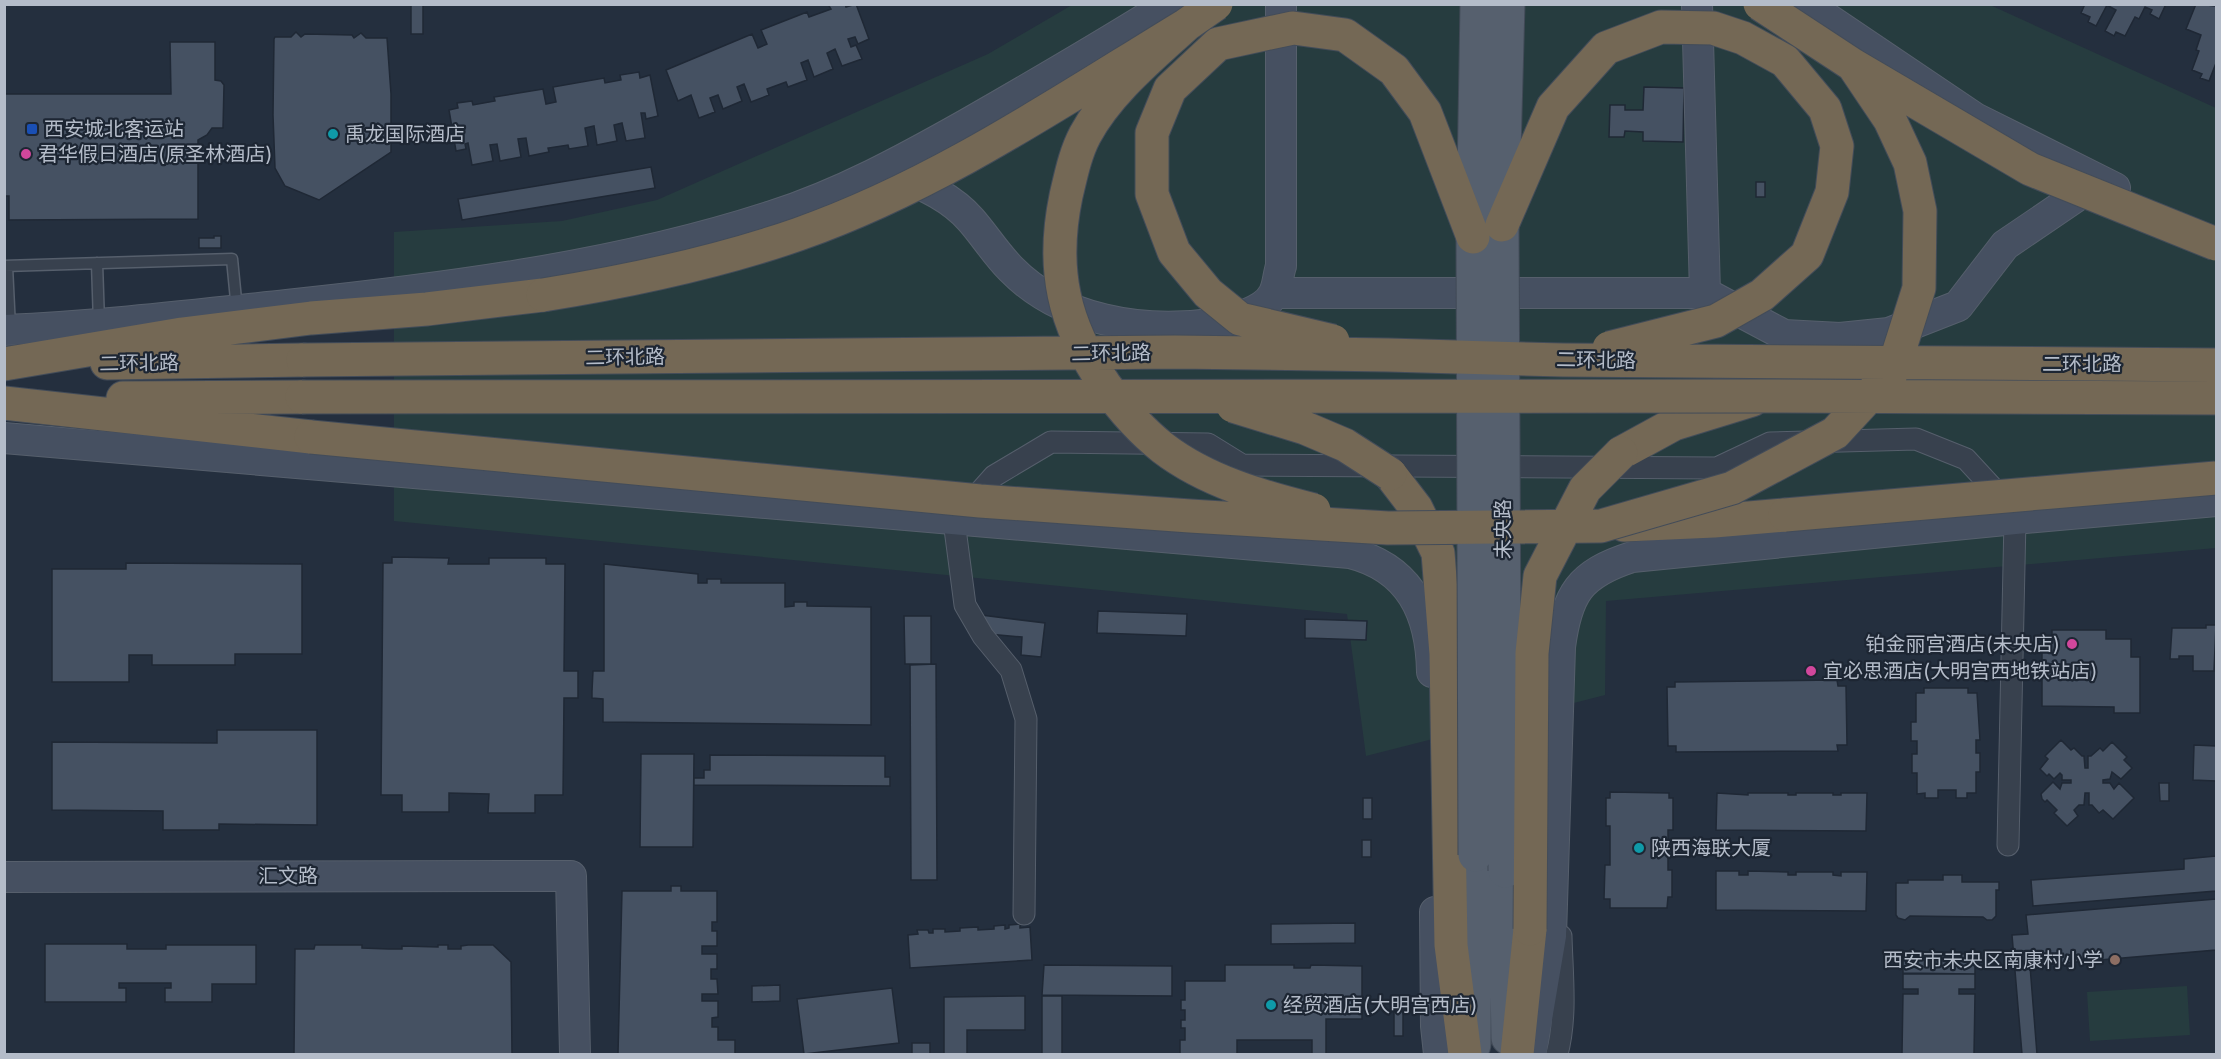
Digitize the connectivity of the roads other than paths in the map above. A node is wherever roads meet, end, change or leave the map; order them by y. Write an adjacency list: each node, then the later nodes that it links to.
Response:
1 (1216, 4): 8 (highway, bridge)
2 (1281, 4): 17 (main road)
3 (1477, 4): 13 (main road, 未央路, bridge)
4 (1508, 4): 13 (main road, 未央路, bridge)
5 (1697, 4): 18 (main road)
6 (1760, 4): 9 (highway, bridge)
7 (1806, 4): 11 (main road)
8 (1178, 15): 10 (main road); 24 (highway, bridge); 36 (highway, bridge)
9 (1853, 65): 14 (highway, bridge); 35 (highway, bridge)
10 (885, 169): 17 (main road); 19 (main road)
11 (2099, 181): 12 (main road); 18 (main road)
12 (2217, 229)
13 (1487, 231): 22 (highway, bridge); 23 (highway, bridge); 44 (main road, 未央路, bridge); 45 (main road, 未央路, bridge)
14 (2217, 244)
15 (97, 263): 16 (lane); 19 (lane); 20 (lane)
16 (6, 266): 21 (lane)
17 (1274, 293): 18 (main road)
18 (1705, 293)
19 (237, 310): 20 (main road)
20 (99, 323): 21 (main road)
21 (7, 330)
22 (1388, 355): 23 (highway, 二环北路, bridge); 24 (highway, 二环北路, bridge)
23 (1563, 360): 25 (highway, 二环北路, bridge)
24 (4, 364)
25 (2217, 365)
26 (1764, 396): 27 (highway, 二环北路, bridge); 28 (highway, 二环北路, bridge); 46 (highway, bridge)
27 (1202, 397): 29 (highway, 二环北路, bridge); 43 (highway, bridge)
28 (2217, 398)
29 (4, 401): 36 (highway, bridge)
30 (4, 438): 34 (main road)
31 (2217, 478): 35 (highway, bridge)
32 (2217, 501): 33 (main road)
33 (2015, 519): 34 (street); 37 (street); 39 (main road)
34 (954, 521): 40 (street); 42 (main road)
35 (1602, 526): 36 (highway, bridge)
36 (1388, 528)
37 (2008, 844)
38 (4, 877): 41 (main road, 汇文路)
39 (1552, 879): 47 (main road); 48 (street)
40 (1024, 914)
41 (574, 1054)
42 (1439, 1054)
43 (1465, 1054)
44 (1474, 1054)
45 (1508, 1054)
46 (1517, 1054)
47 (1532, 1054)
48 (1557, 1054)

